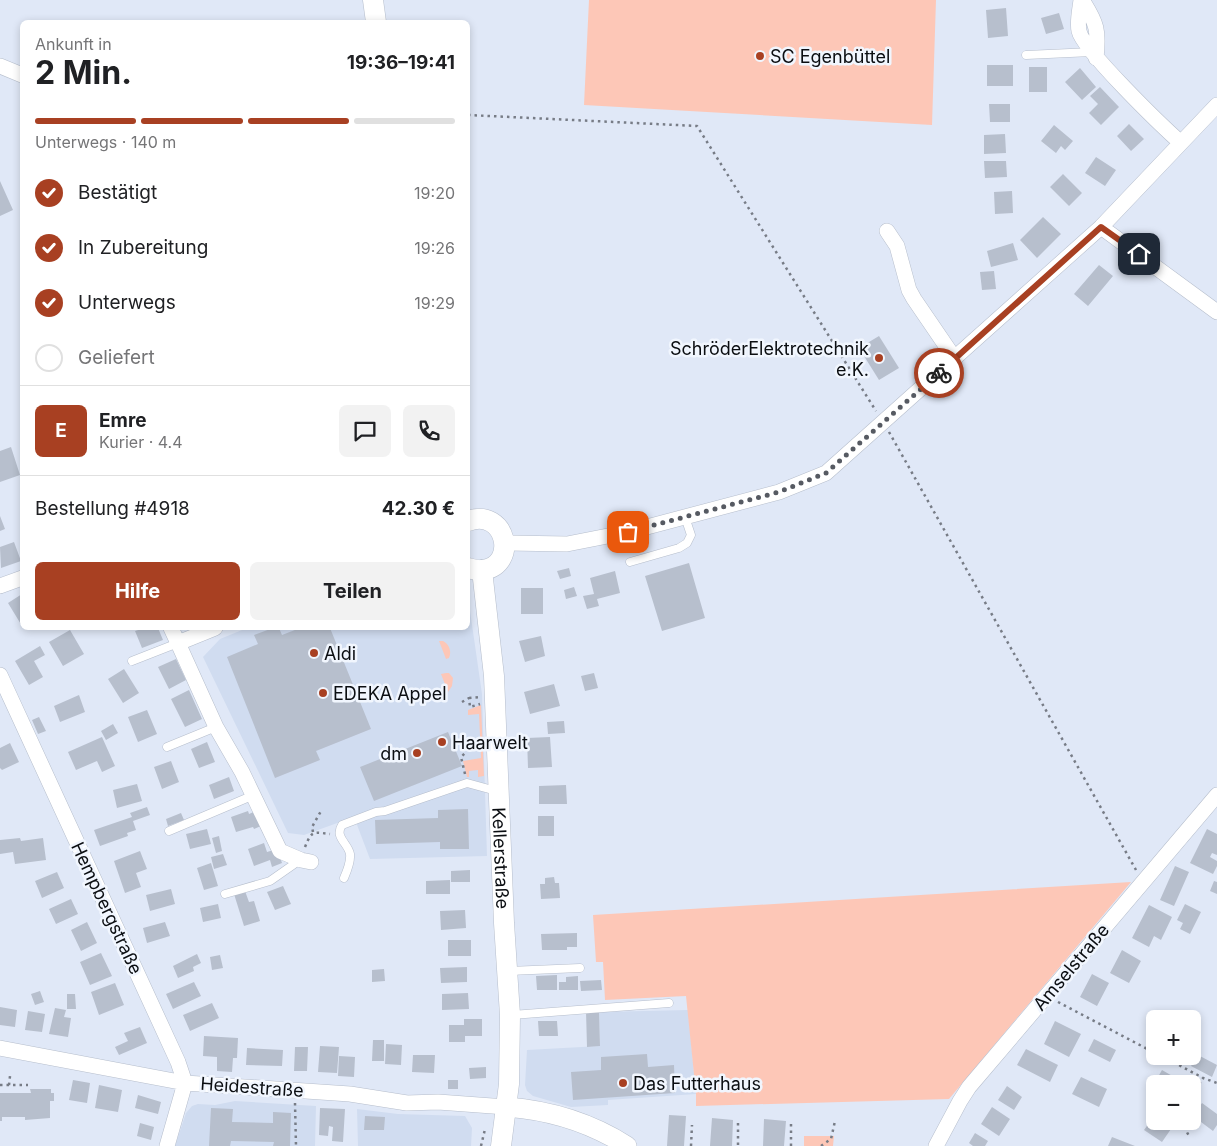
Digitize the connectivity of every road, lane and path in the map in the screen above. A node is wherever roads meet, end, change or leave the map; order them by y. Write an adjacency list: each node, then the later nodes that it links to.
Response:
1 (373, 0): 3 (main road)
2 (1082, 0): 4 (street)
3 (376, 20)
4 (1094, 55): 5 (lane); 10 (street)
5 (1026, 56)
6 (0, 66): 7 (street)
7 (20, 74)
8 (1217, 105): 10 (street)
9 (470, 115): 15 (path)
10 (1181, 143): 11 (street)
11 (1101, 227): 13 (street); 14 (street)
12 (887, 231): 14 (street)
13 (1217, 312)
14 (955, 359): 15 (street)
15 (883, 422): 17 (street); 45 (path)
16 (470, 514): 18 (main road)
17 (685, 517): 18 (street); 19 (lane)
18 (505, 543): 20 (main road, Kellerstraße)
19 (630, 562)
20 (475, 569): 36 (main road, Kellerstraße)
21 (20, 579): 22 (street)
22 (0, 586)
23 (172, 630): 25 (street)
24 (210, 630): 25 (street)
25 (178, 643): 26 (lane); 32 (street)
26 (132, 661)
27 (0, 675): 59 (street, Hempbergstraße)
28 (483, 696): 29 (path)
29 (470, 698): 30 (path); 31 (path)
30 (462, 702)
31 (484, 703)
32 (216, 726): 33 (lane); 37 (street)
33 (167, 747)
34 (467, 752): 35 (path)
35 (467, 783): 36 (lane); 42 (lane)
36 (498, 789): 48 (main road, Kellerstraße)
37 (254, 795): 40 (lane); 43 (street)
38 (1217, 796): 45 (street, Amselstraße)
39 (321, 811): 41 (path)
40 (169, 831)
41 (313, 832): 42 (path); 43 (path)
42 (339, 836): 44 (lane)
43 (306, 861): 46 (lane)
44 (344, 878)
45 (1143, 882): 49 (street, Amselstraße)
46 (225, 894)
47 (580, 968): 48 (lane)
48 (507, 971): 51 (main road, Kellerstraße)
49 (1047, 996): 52 (path); 81 (street, Amselstraße)
50 (669, 1003): 51 (lane)
51 (510, 1015): 64 (main road, Kellerstraße)
52 (1146, 1047)
53 (0, 1048): 59 (street, Heidestraße)
54 (1179, 1065): 56 (path)
55 (10, 1076): 61 (path)
56 (1203, 1078): 57 (path); 58 (path)
57 (1201, 1081)
58 (1217, 1082)
59 (185, 1083): 64 (street, Heidestraße); 72 (street)
60 (0, 1085): 61 (path)
61 (9, 1085): 62 (path)
62 (28, 1085)
63 (295, 1102): 73 (path)
64 (506, 1107): 75 (main road, Kellerstraße); 76 (street)
65 (835, 1122): 80 (path)
66 (738, 1123): 78 (path)
67 (791, 1124): 79 (path)
68 (692, 1126): 77 (path)
69 (485, 1129): 74 (path)
70 (1185, 1130): 71 (path)
71 (1188, 1136)
72 (166, 1146)
73 (296, 1146)
74 (481, 1146)
75 (501, 1146)
76 (627, 1146)
77 (691, 1146)
78 (738, 1146)
79 (791, 1146)
80 (821, 1146)
81 (936, 1146)

